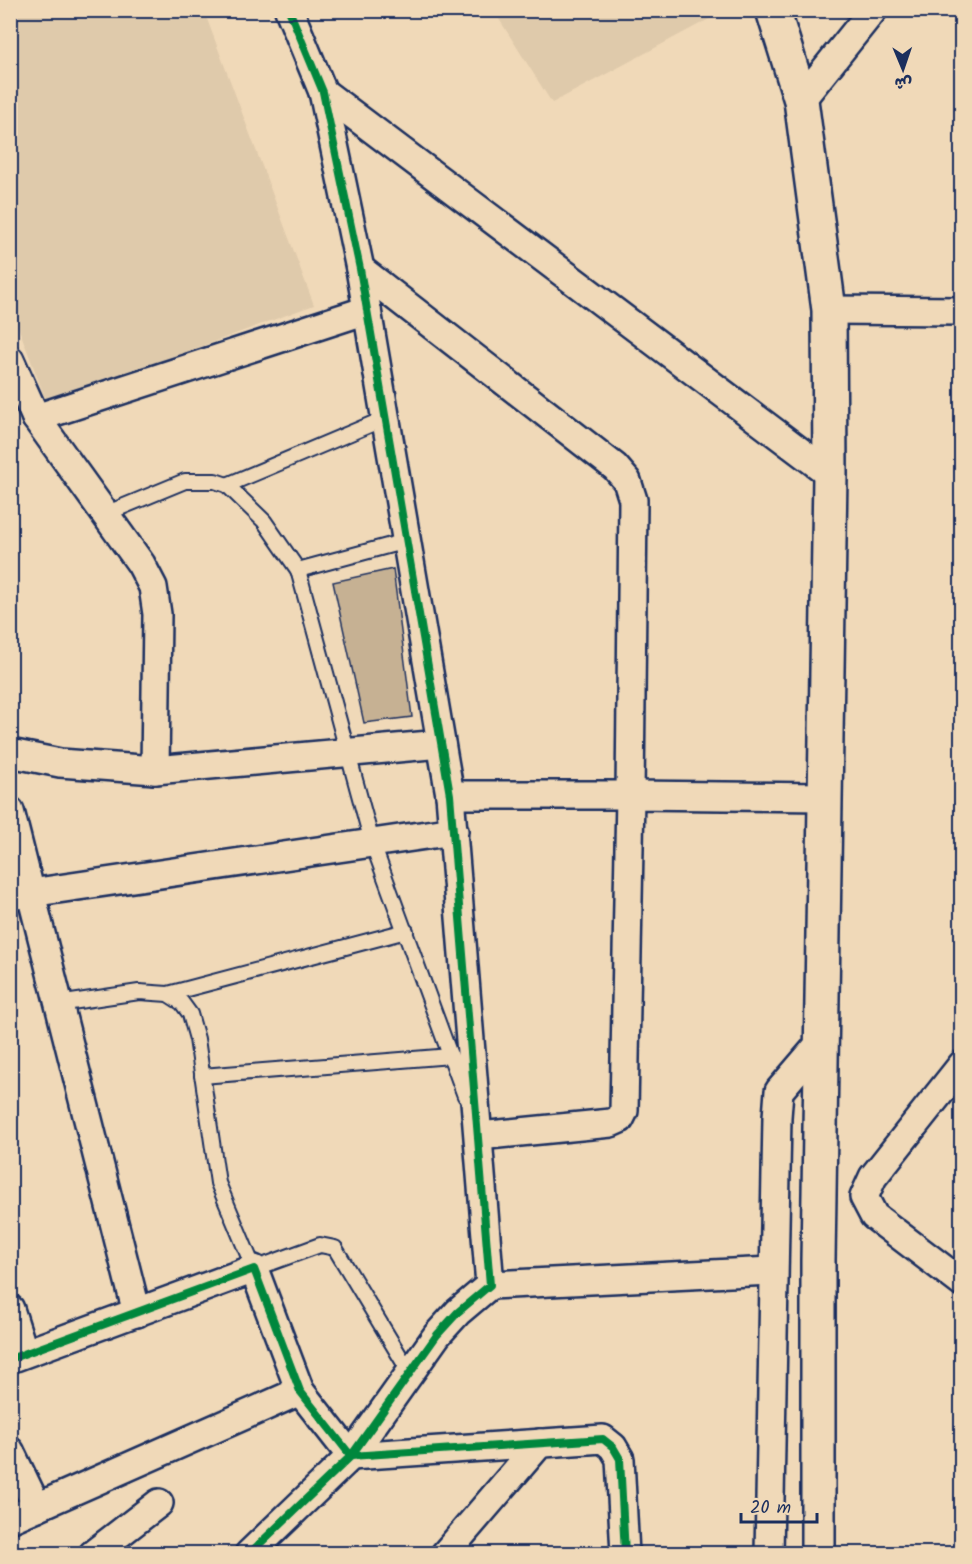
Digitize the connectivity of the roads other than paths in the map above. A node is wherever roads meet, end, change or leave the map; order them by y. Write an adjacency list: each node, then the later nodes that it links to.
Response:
1 (289, 10): 4 (street)
2 (773, 10): 5 (main road)
3 (873, 10): 5 (street)
4 (323, 92): 6 (street); 13 (street)
5 (801, 100): 8 (main road)
6 (360, 269): 7 (street); 23 (street)
7 (368, 310): 11 (street); 12 (street)
8 (829, 310): 9 (street); 13 (main road)
9 (962, 311)
10 (10, 360): 11 (street)
11 (36, 418): 15 (street)
12 (386, 418): 14 (lane); 16 (street)
13 (830, 474): 24 (main road)
14 (227, 485): 15 (lane); 17 (lane)
15 (105, 514): 21 (street)
16 (406, 542): 17 (lane); 18 (street)
17 (298, 570): 20 (lane)
18 (441, 744): 20 (street); 22 (street)
19 (10, 753): 21 (street)
20 (349, 753): 21 (street); 27 (lane)
21 (154, 770)
22 (450, 795): 23 (street); 26 (street)
23 (630, 795): 24 (street); 36 (street)
24 (825, 797): 32 (main road)
25 (10, 811): 28 (street)
26 (453, 831): 27 (street); 36 (street)
27 (372, 842): 28 (street); 29 (lane)
28 (20, 895): 31 (street)
29 (406, 931): 30 (lane); 33 (lane)
30 (168, 994): 31 (lane); 35 (lane)
31 (58, 1004): 42 (street)
32 (821, 1042): 38 (street); 57 (main road)
33 (451, 1056): 35 (lane); 36 (lane)
34 (962, 1065): 39 (street)
35 (202, 1076): 37 (lane)
36 (479, 1136): 40 (street)
37 (255, 1269): 42 (street); 44 (lane); 45 (street)
38 (773, 1271): 40 (street); 56 (street)
39 (962, 1283)
40 (490, 1285): 44 (street)
41 (10, 1309): 43 (street)
42 (137, 1313): 43 (street)
43 (17, 1356)
44 (410, 1373): 48 (street)
45 (300, 1391): 48 (street); 50 (street)
46 (540, 1443): 48 (street); 52 (street); 55 (street)
47 (10, 1451): 50 (street)
48 (351, 1456): 54 (street)
49 (159, 1503): 53 (street)
50 (37, 1506): 51 (street)
51 (10, 1519)
52 (619, 1548)
53 (93, 1554)
54 (249, 1554)
55 (445, 1554)
56 (769, 1554)
57 (818, 1554)

